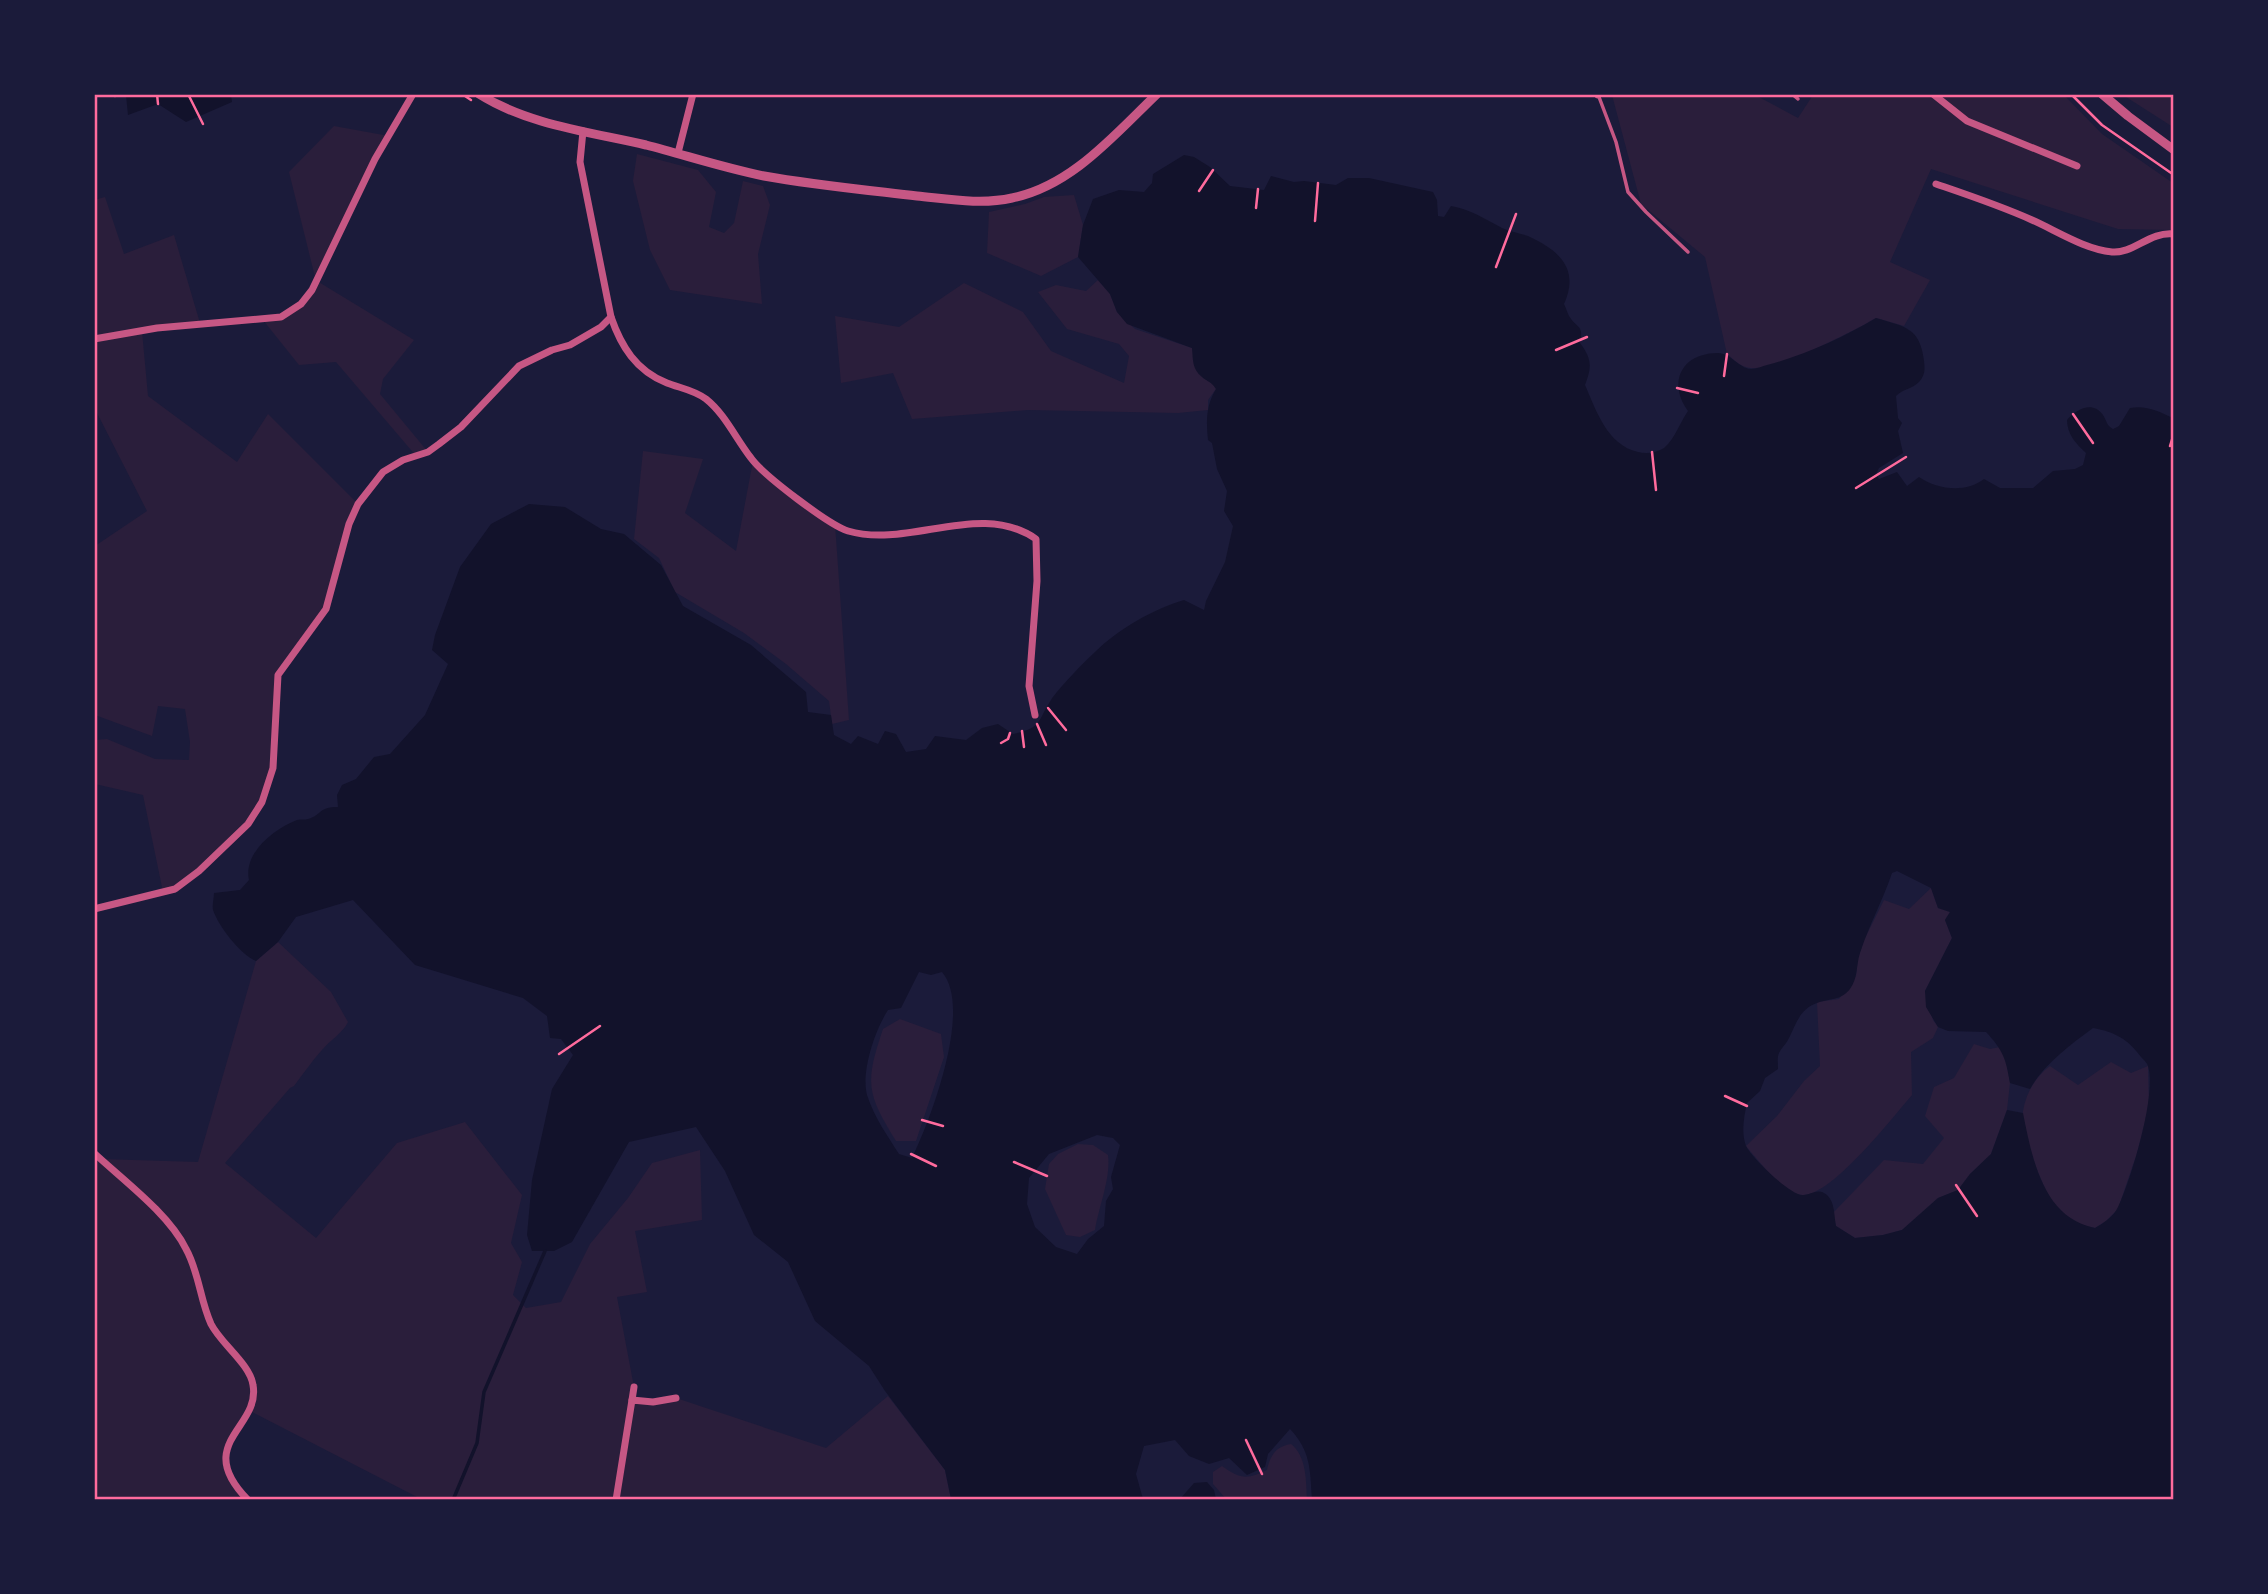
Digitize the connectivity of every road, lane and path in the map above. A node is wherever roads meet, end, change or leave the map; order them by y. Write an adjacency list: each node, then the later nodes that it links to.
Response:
1 (156, 94): 14 (path)
2 (188, 94): 15 (path)
3 (412, 94): 34 (street)
4 (462, 94): 13 (path)
5 (693, 94): 18 (street)
6 (1157, 94): 18 (street)
7 (1792, 94): 12 (lane)
8 (1933, 94): 19 (street)
9 (2071, 94): 21 (path)
10 (2102, 94): 17 (street)
11 (1598, 95): 30 (lane)
12 (1798, 99)
13 (479, 100): 16 (street)
14 (158, 104)
15 (203, 124)
16 (583, 131): 18 (street); 32 (street)
17 (2174, 150)
18 (678, 153)
19 (2077, 166)
20 (1213, 170): 25 (path)
21 (2174, 175)
22 (1318, 183): 28 (path)
23 (1936, 184): 29 (street)
24 (1258, 189): 26 (path)
25 (1199, 191)
26 (1256, 208)
27 (1516, 214): 31 (path)
28 (1315, 221)
29 (2174, 234)
30 (1688, 252)
31 (1496, 267)
32 (611, 317): 49 (street); 57 (street)
33 (1587, 337): 35 (path)
34 (94, 339)
35 (1556, 349)
36 (1727, 354): 37 (path)
37 (1724, 376)
38 (1677, 388): 39 (path)
39 (1698, 393)
40 (2073, 414): 42 (path)
41 (2174, 433): 43 (path)
42 (2092, 443)
43 (2170, 446)
44 (1652, 452): 47 (path)
45 (1906, 457): 46 (path)
46 (1856, 488)
47 (1656, 490)
48 (1048, 708): 51 (path)
49 (1035, 715)
50 (1037, 724): 55 (path)
51 (1066, 730)
52 (1022, 731): 56 (path)
53 (1010, 733): 54 (path)
54 (1001, 743)
55 (1046, 745)
56 (1024, 747)
57 (94, 909)
58 (600, 1026): 59 (path)
59 (559, 1054)
60 (1725, 1096): 61 (path)
61 (1747, 1106)
62 (922, 1120): 63 (path)
63 (943, 1126)
64 (94, 1153): 76 (street)
65 (911, 1154): 67 (path)
66 (1014, 1162): 68 (path)
67 (936, 1166)
68 (1047, 1176)
69 (1956, 1185): 70 (path)
70 (1977, 1216)
71 (634, 1387): 73 (street)
72 (676, 1398): 73 (street)
73 (632, 1400): 77 (street)
74 (1245, 1440): 75 (path)
75 (1262, 1474)
76 (246, 1499)
77 (616, 1500)

